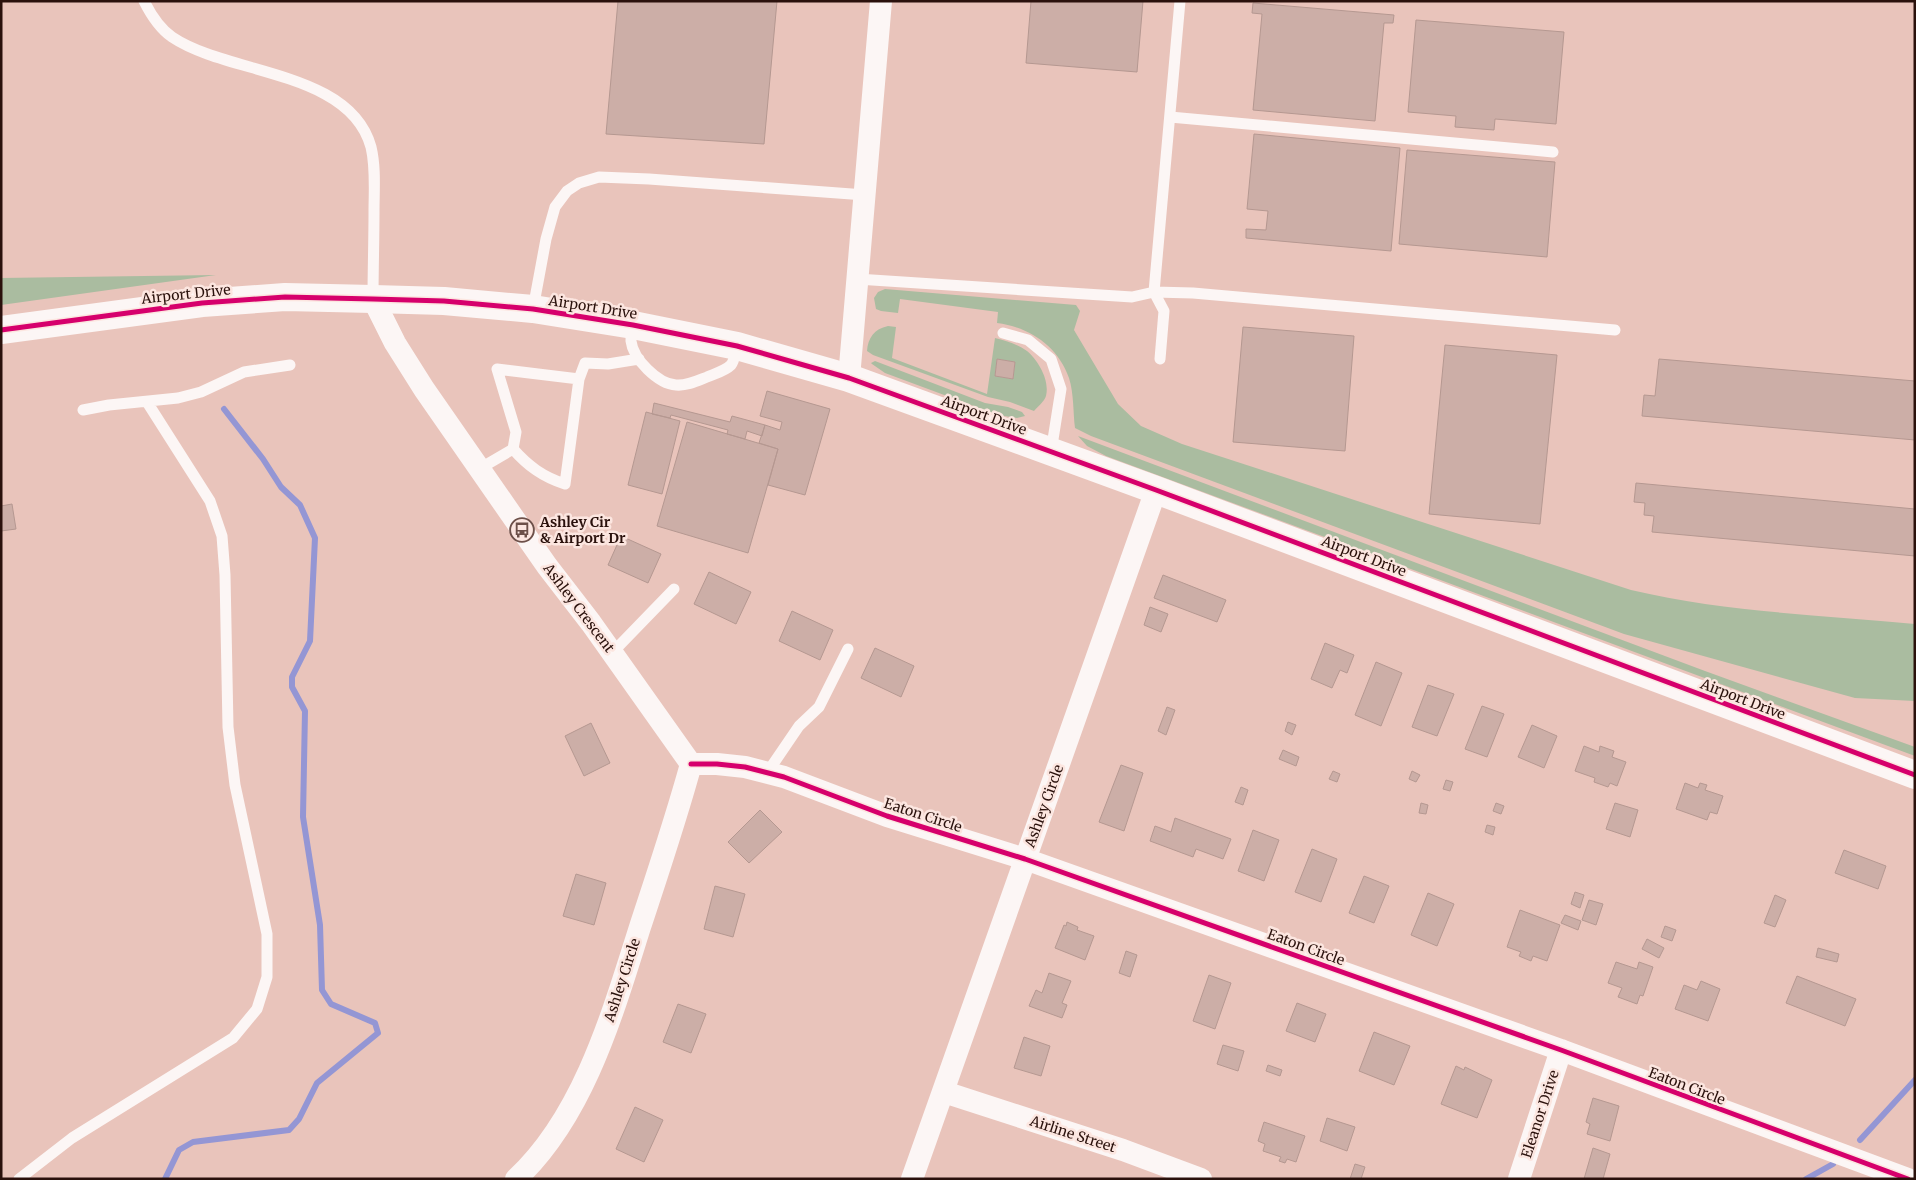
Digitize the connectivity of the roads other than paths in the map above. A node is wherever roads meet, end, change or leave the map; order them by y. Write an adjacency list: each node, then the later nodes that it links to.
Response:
1 (144, 1): 9 (lane)
2 (881, 1): 6 (street)
3 (1180, 1): 4 (lane)
4 (1170, 117): 5 (lane); 8 (lane)
5 (1553, 152)
6 (864, 195): 7 (street); 10 (lane)
7 (857, 279): 8 (lane); 19 (street)
8 (1154, 292): 13 (lane); 17 (lane)
9 (373, 299): 10 (street, Airport Drive); 12 (street, Airport Drive); 25 (street, Ashley Crescent)
10 (533, 309): 11 (street, Airport Drive)
11 (633, 325): 15 (street, Airport Drive); 16 (lane)
12 (1, 330)
13 (1615, 330)
14 (1002, 333): 24 (lane)
15 (737, 346): 16 (lane); 19 (street, Airport Drive)
16 (639, 358): 20 (lane)
17 (1160, 360)
18 (290, 365): 21 (lane)
19 (849, 378): 24 (street, Airport Drive)
20 (579, 379): 23 (lane); 23 (lane)
21 (147, 402): 22 (lane); 36 (lane)
22 (83, 410)
23 (513, 449): 25 (lane)
24 (1051, 452): 26 (street, Airport Drive)
25 (479, 469): 29 (street, Ashley Crescent)
26 (1156, 490): 32 (street, Airport Drive); 33 (street, Ashley Circle)
27 (674, 589): 29 (lane)
28 (848, 649): 31 (lane)
29 (612, 653): 30 (street, Ashley Crescent)
30 (691, 764): 31 (street, Eaton Circle); 37 (street, Ashley Circle)
31 (767, 773): 33 (street, Eaton Circle)
32 (1915, 776)
33 (1025, 859): 34 (street, Eaton Circle); 35 (street, Ashley Circle)
34 (1561, 1050): 40 (street, Eleanor Drive); 41 (street, Eaton Circle)
35 (944, 1092): 38 (street, Ashley Circle); 39 (street, Airline Street)
36 (18, 1179)
37 (516, 1179)
38 (912, 1179)
39 (1201, 1179)
40 (1519, 1179)
41 (1908, 1179)

